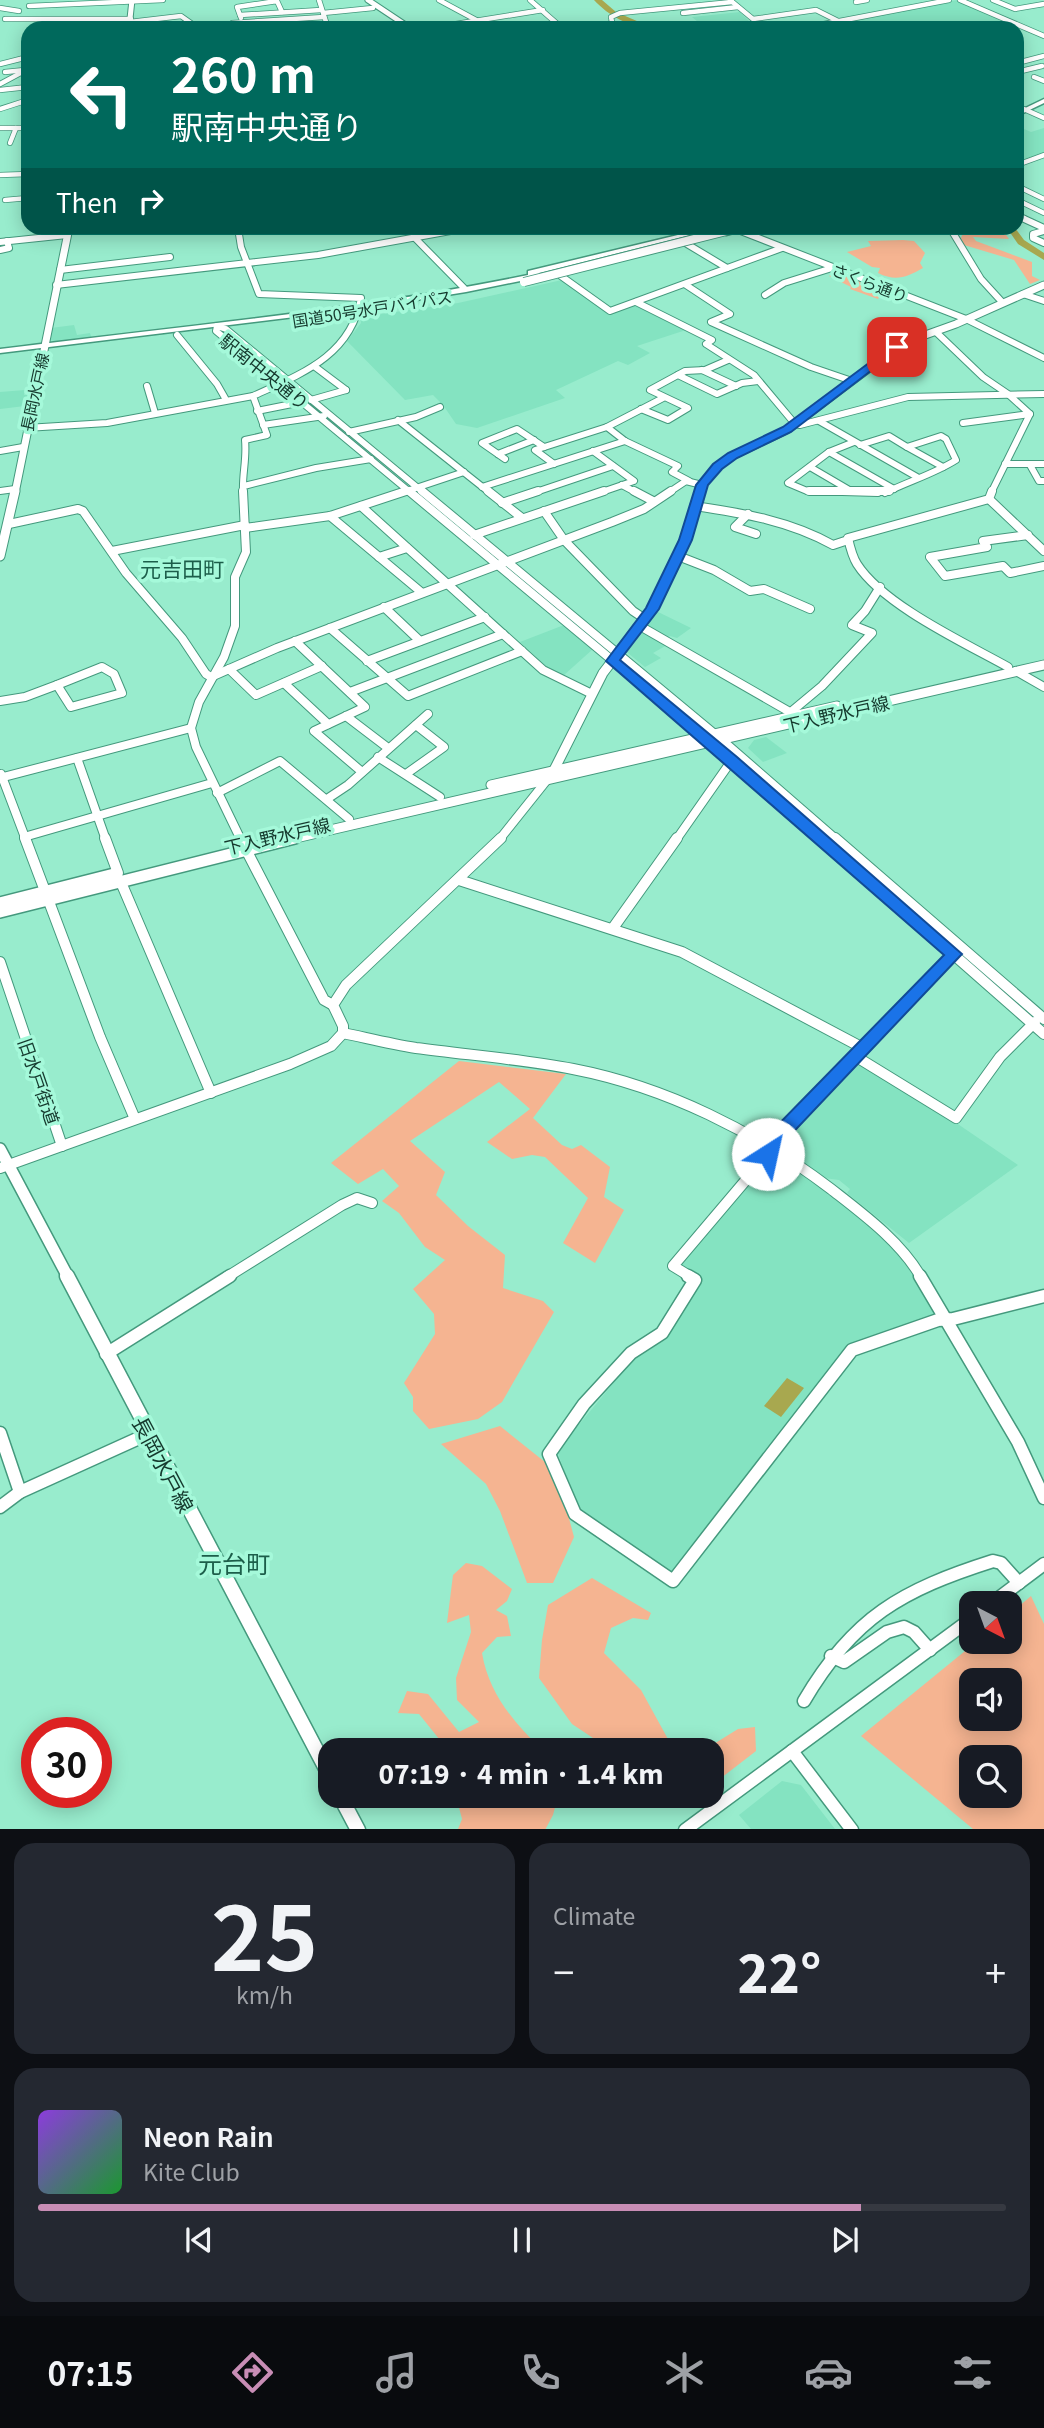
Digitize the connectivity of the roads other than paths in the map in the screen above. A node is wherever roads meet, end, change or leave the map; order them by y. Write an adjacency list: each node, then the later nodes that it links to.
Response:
1 (163, 0): 13 (street)
2 (319, 0): 31 (street)
3 (361, 0): 25 (main road)
4 (368, 0): 49 (main road)
5 (439, 0): 39 (street)
6 (530, 0): 27 (street)
7 (693, 0): 20 (street); 28 (street)
8 (868, 0): 16 (street)
9 (921, 0): 18 (street)
10 (949, 0): 18 (street)
11 (960, 0): 54 (street)
12 (1014, 0): 15 (street)
13 (132, 1): 17 (street); 42 (main road)
14 (731, 1): 20 (street); 22 (street)
15 (996, 1): 23 (street)
16 (856, 2)
17 (29, 3): 26 (street)
18 (931, 3): 53 (street)
19 (8, 4): 24 (street)
20 (698, 5): 28 (street)
21 (1044, 5): 23 (street)
22 (738, 7): 32 (street); 53 (street)
23 (1030, 7): 30 (street)
24 (0, 8): 26 (street)
25 (373, 8): 31 (street); 48 (main road)
26 (19, 10): 36 (street)
27 (542, 10): 39 (street); 51 (street)
28 (634, 11): 52 (street)
29 (280, 12): 31 (street); 33 (street); 33 (street); 38 (street)
30 (1041, 12)
31 (323, 13): 35 (street); 47 (street)
32 (683, 13)
33 (240, 15): 45 (street)
34 (169, 18): 43 (street); 44 (street)
35 (303, 19): 38 (street)
36 (2, 20): 55 (street)
37 (47, 20): 40 (street); 41 (street)
38 (280, 20): 46 (street)
39 (477, 20): 50 (street)
40 (39, 21)
41 (75, 21)
42 (130, 21)
43 (146, 21)
44 (188, 21)
45 (242, 21)
46 (268, 21)
47 (326, 21)
48 (392, 21)
49 (400, 21)
50 (471, 21)
51 (554, 21)
52 (610, 21)
53 (839, 21)
54 (1009, 21)
55 (21, 23)
56 (1024, 27): 57 (street)
57 (1044, 36)
58 (1044, 56): 61 (street)
59 (21, 59): 60 (street)
60 (0, 64)
61 (1024, 66)
62 (1042, 66): 63 (street)
63 (1024, 68)
64 (21, 69): 65 (street)
65 (5, 72)
66 (21, 74): 69 (street)
67 (1034, 77): 68 (street)
68 (1044, 81)
69 (0, 83)
70 (21, 88): 71 (street)
71 (0, 90)
72 (1044, 99): 74 (highway)
73 (21, 102): 75 (street)
74 (1024, 107)
75 (0, 109)
76 (1024, 111): 77 (street)
77 (1044, 118)
78 (0, 128): 79 (street)
79 (16, 128): 80 (street); 81 (street)
80 (21, 128)
81 (10, 143)
82 (1044, 155): 83 (street)
83 (1024, 162)
84 (21, 174): 85 (street)
85 (0, 175)
86 (1024, 189): 88 (street)
87 (21, 199): 89 (street)
88 (1044, 199)
89 (5, 200)
90 (1024, 203): 91 (street)
91 (1044, 213)
92 (1024, 218): 94 (street)
93 (1044, 221): 94 (street)
94 (1036, 224): 95 (street)
95 (1044, 229): 109 (street)
96 (45, 235): 108 (street)
97 (67, 235): 117 (main road, 長岡水戸線)
98 (239, 235): 114 (street)
99 (426, 235): 107 (street)
100 (685, 235): 123 (highway)
101 (697, 235): 119 (highway, 国道50号水戸バイパス, bridge)
102 (712, 235): 119 (highway, 国道50号水戸バイパス, bridge)
103 (717, 235): 110 (highway)
104 (755, 235): 111 (street, さくら通り)
105 (759, 235): 131 (street, さくら通り)
106 (954, 235): 128 (street)
107 (414, 237): 114 (street); 123 (street)
108 (4, 242): 112 (street)
109 (1044, 243)
110 (687, 244): 115 (street); 118 (highway)
111 (782, 248): 115 (street); 116 (street, さくら通り)
112 (0, 250)
113 (170, 257): 117 (street)
114 (249, 263): 120 (street); 130 (street)
115 (727, 268): 121 (street)
116 (832, 268): 125 (street); 131 (street, さくら通り)
117 (60, 270): 120 (main road, 長岡水戸線)
118 (561, 276): 127 (street); 129 (highway)
119 (522, 281): 129 (highway, 国道50号水戸バイパス)
120 (56, 285): 135 (main road, 長岡水戸線)
121 (686, 285): 127 (street); 144 (street)
122 (1044, 285): 124 (main road)
123 (464, 288): 129 (highway)
124 (1023, 293): 126 (street); 128 (main road)
125 (765, 295)
126 (1044, 301)
127 (636, 302): 138 (street)
128 (1002, 302): 131 (main road)
129 (394, 304): 130 (highway, 国道50号水戸バイパス)
130 (360, 309): 132 (highway, 国道50号水戸バイパス); 139 (street)
131 (969, 317): 133 (main road); 137 (street, さくら通り)
132 (220, 328): 134 (highway, 国道50号水戸バイパス); 135 (highway, 国道50号水戸バイパス); 142 (street, 駅南中央通り)
133 (936, 332): 144 (main road); 147 (street)
134 (177, 335): 135 (highway, 国道50号水戸バイパス); 150 (street)
135 (43, 350): 136 (highway, 国道50号水戸バイパス); 166 (main road, 長岡水戸線)
136 (0, 354)
137 (1044, 355)
138 (728, 360): 140 (street); 143 (street)
139 (314, 366): 142 (street); 152 (street)
140 (702, 370): 141 (street); 146 (street)
141 (678, 375): 146 (street); 151 (street)
142 (283, 381): 149 (street); 152 (street, 駅南中央通り); 153 (street, 駅南中央通り)
143 (758, 381): 146 (street); 163 (street)
144 (852, 381): 163 (main road)
145 (147, 386): 157 (street)
146 (736, 386)
147 (1008, 394): 148 (street); 158 (street); 161 (street)
148 (1044, 394)
149 (253, 396): 150 (street); 156 (street)
150 (225, 398): 157 (street)
151 (663, 398): 155 (street); 155 (street)
152 (311, 400): 159 (street, 駅南中央通り)
153 (302, 402): 156 (street); 159 (street, 駅南中央通り)
154 (440, 407): 160 (street)
155 (641, 409): 165 (street)
156 (257, 411): 164 (street)
157 (155, 413): 166 (street)
158 (1030, 414): 162 (street); 179 (street)
159 (324, 416): 164 (street); 167 (street, 駅南中央通り); 177 (street, 駅南中央通り)
160 (398, 420): 167 (street); 185 (street)
161 (819, 421): 163 (street); 170 (street)
162 (963, 423)
163 (795, 424): 190 (main road)
164 (263, 425): 191 (street)
165 (607, 426): 169 (street); 172 (street)
166 (26, 428): 171 (main road, 長岡水戸線)
167 (349, 432): 193 (street, 駅南中央通り)
168 (534, 440): 168 (street); 172 (street)
169 (625, 441): 175 (street); 187 (street)
170 (857, 443): 173 (street); 176 (street); 186 (street)
171 (23, 447): 174 (street); 194 (main road, 長岡水戸線)
172 (544, 447): 178 (street)
173 (907, 447): 184 (street); 184 (street)
174 (0, 451)
175 (593, 451): 178 (street); 182 (street)
176 (829, 452): 183 (street); 195 (street)
177 (370, 458): 191 (street); 197 (street, 駅南中央通り)
178 (554, 464): 192 (street)
179 (1005, 464): 181 (street); 199 (street)
180 (1044, 464): 181 (street)
181 (1030, 465): 188 (street)
182 (613, 466): 189 (street); 201 (street)
183 (810, 467): 198 (street); 198 (street)
184 (943, 467): 186 (street)
185 (464, 472): 192 (street); 193 (street)
186 (917, 477): 195 (street)
187 (689, 481): 190 (street); 200 (street)
188 (1044, 481)
189 (622, 485): 200 (street); 204 (street)
190 (702, 485): 203 (main road)
191 (244, 486): 209 (street)
192 (482, 487): 201 (street)
193 (418, 488): 197 (street); 211 (street, 駅南中央通り)
194 (15, 489): 196 (street); 208 (main road, 長岡水戸線)
195 (894, 489): 198 (street)
196 (0, 491)
197 (408, 491): 202 (street); 222 (street, 駅南中央通り)
198 (853, 492)
199 (989, 499): 212 (street); 215 (street)
200 (653, 501): 214 (street)
201 (502, 503): 207 (street)
202 (361, 506): 206 (street); 216 (street)
203 (694, 506): 205 (street); 220 (main road)
204 (544, 511): 207 (street); 214 (street)
205 (748, 514): 210 (street); 215 (street)
206 (330, 516): 209 (street); 221 (street)
207 (522, 518): 211 (street)
208 (9, 524): 213 (main road, 長岡水戸線); 217 (street)
209 (245, 527): 217 (street); 243 (street)
210 (756, 534)
211 (474, 535): 222 (street, 駅南中央通り)
212 (1028, 535): 218 (street); 223 (street)
213 (3, 538): 219 (main road, 長岡水戸線)
214 (564, 540): 222 (street); 230 (street)
215 (848, 540): 225 (street)
216 (407, 548): 221 (street); 224 (street)
217 (112, 551): 243 (street)
218 (1044, 551)
219 (0, 556)
220 (678, 556): 228 (street); 230 (main road)
221 (379, 557): 226 (street)
222 (503, 564): 224 (street); 236 (street, 駅南中央通り)
223 (1044, 566)
224 (448, 583): 226 (street); 229 (street)
225 (880, 587): 242 (street); 251 (street)
226 (421, 592): 227 (street)
227 (384, 607): 231 (street); 234 (street)
228 (810, 609)
229 (485, 617): 232 (street); 234 (street)
230 (642, 623): 236 (main road); 251 (street)
231 (330, 628): 233 (street); 238 (street)
232 (503, 634): 235 (street); 244 (street)
233 (295, 641): 240 (street); 241 (street)
234 (420, 641): 238 (street)
235 (522, 651): 244 (street); 249 (street)
236 (615, 657): 249 (main road); 257 (street, 駅南中央通り)
237 (1044, 658): 242 (main road, 下入野水戸線)
238 (367, 661): 244 (street)
239 (1044, 665): 242 (main road, 下入野水戸線)
240 (322, 666): 245 (street); 248 (street)
241 (229, 669): 243 (street); 245 (street)
242 (1012, 669): 247 (street); 251 (main road, 下入野水戸線); 257 (main road, 下入野水戸線)
243 (211, 677): 256 (street)
244 (386, 678): 248 (street)
245 (284, 683): 254 (street)
246 (56, 684): 246 (street); 250 (street)
247 (1044, 687)
248 (350, 692): 253 (street)
249 (592, 694): 262 (main road)
250 (0, 701)
251 (794, 713): 257 (main road, 下入野水戸線)
252 (428, 714): 255 (street)
253 (346, 716): 254 (street); 258 (street)
254 (328, 724): 263 (street)
255 (416, 725): 258 (street); 264 (street)
256 (191, 728): 260 (street); 267 (street)
257 (712, 738): 261 (street, 駅南中央通り); 262 (main road, 下入野水戸線); 266 (main road, 下入野水戸線); 285 (street, 駅南中央通り)
258 (388, 748): 259 (street)
259 (378, 757): 263 (street); 264 (street)
260 (77, 758): 265 (street); 271 (street)
261 (732, 760): 280 (street); 281 (street, 駅南中央通り)
262 (554, 770): 266 (main road); 269 (main road, 下入野水戸線)
263 (362, 772): 270 (street)
264 (406, 774): 269 (street)
265 (1, 776): 273 (street)
266 (547, 780): 274 (main road, 下入野水戸線); 276 (street)
267 (212, 783): 268 (street); 271 (street)
268 (217, 793): 270 (street); 274 (street)
269 (440, 797): 272 (main road, 下入野水戸線)
270 (327, 799): 272 (street)
271 (98, 816): 273 (street); 275 (street)
272 (349, 819): 274 (main road, 下入野水戸線)
273 (24, 837): 277 (street)
274 (245, 846): 275 (main road, 下入野水戸線); 284 (street)
275 (119, 876): 277 (main road, 下入野水戸線); 291 (street)
276 (459, 880): 280 (street); 284 (street)
277 (46, 895): 278 (main road, 下入野水戸線); 279 (main road, 下入野水戸線); 292 (street)
278 (0, 903)
279 (0, 912)
280 (613, 928): 289 (street)
281 (953, 954): 286 (street, 駅南中央通り); 289 (street)
282 (0, 962): 283 (street, 旧水戸街道)
283 (4, 985): 293 (street, 旧水戸街道)
284 (333, 1005): 287 (street)
285 (1043, 1016): 286 (street)
286 (1033, 1025): 288 (street, 駅南中央通り); 290 (street)
287 (343, 1033): 291 (street); 294 (street)
288 (1044, 1034)
289 (863, 1048): 290 (street)
290 (855, 1056): 294 (street)
291 (211, 1093): 292 (street)
292 (135, 1119): 293 (street)
293 (62, 1146): 296 (street, 旧水戸街道)
294 (769, 1148): 299 (street); 299 (street)
295 (0, 1149): 296 (main road, 長岡水戸線)
296 (4, 1166): 300 (main road, 長岡水戸線)
297 (372, 1203): 300 (street)
298 (1044, 1296): 299 (street)
299 (945, 1319): 304 (street)
300 (106, 1353): 301 (main road, 長岡水戸線)
301 (148, 1434): 303 (street); 314 (main road, 長岡水戸線)
302 (1, 1440): 303 (street)
303 (20, 1492): 305 (street)
304 (1044, 1498)
305 (0, 1507)
306 (1044, 1564): 307 (street)
307 (1019, 1583): 308 (street); 311 (street)
308 (1008, 1591)
309 (959, 1628): 310 (street)
310 (930, 1650): 311 (street); 313 (street)
311 (831, 1656): 312 (street)
312 (804, 1700)
313 (793, 1751): 317 (street); 318 (street)
314 (318, 1754)
315 (347, 1808): 316 (main road)
316 (358, 1829)
317 (685, 1829)
318 (852, 1829)

